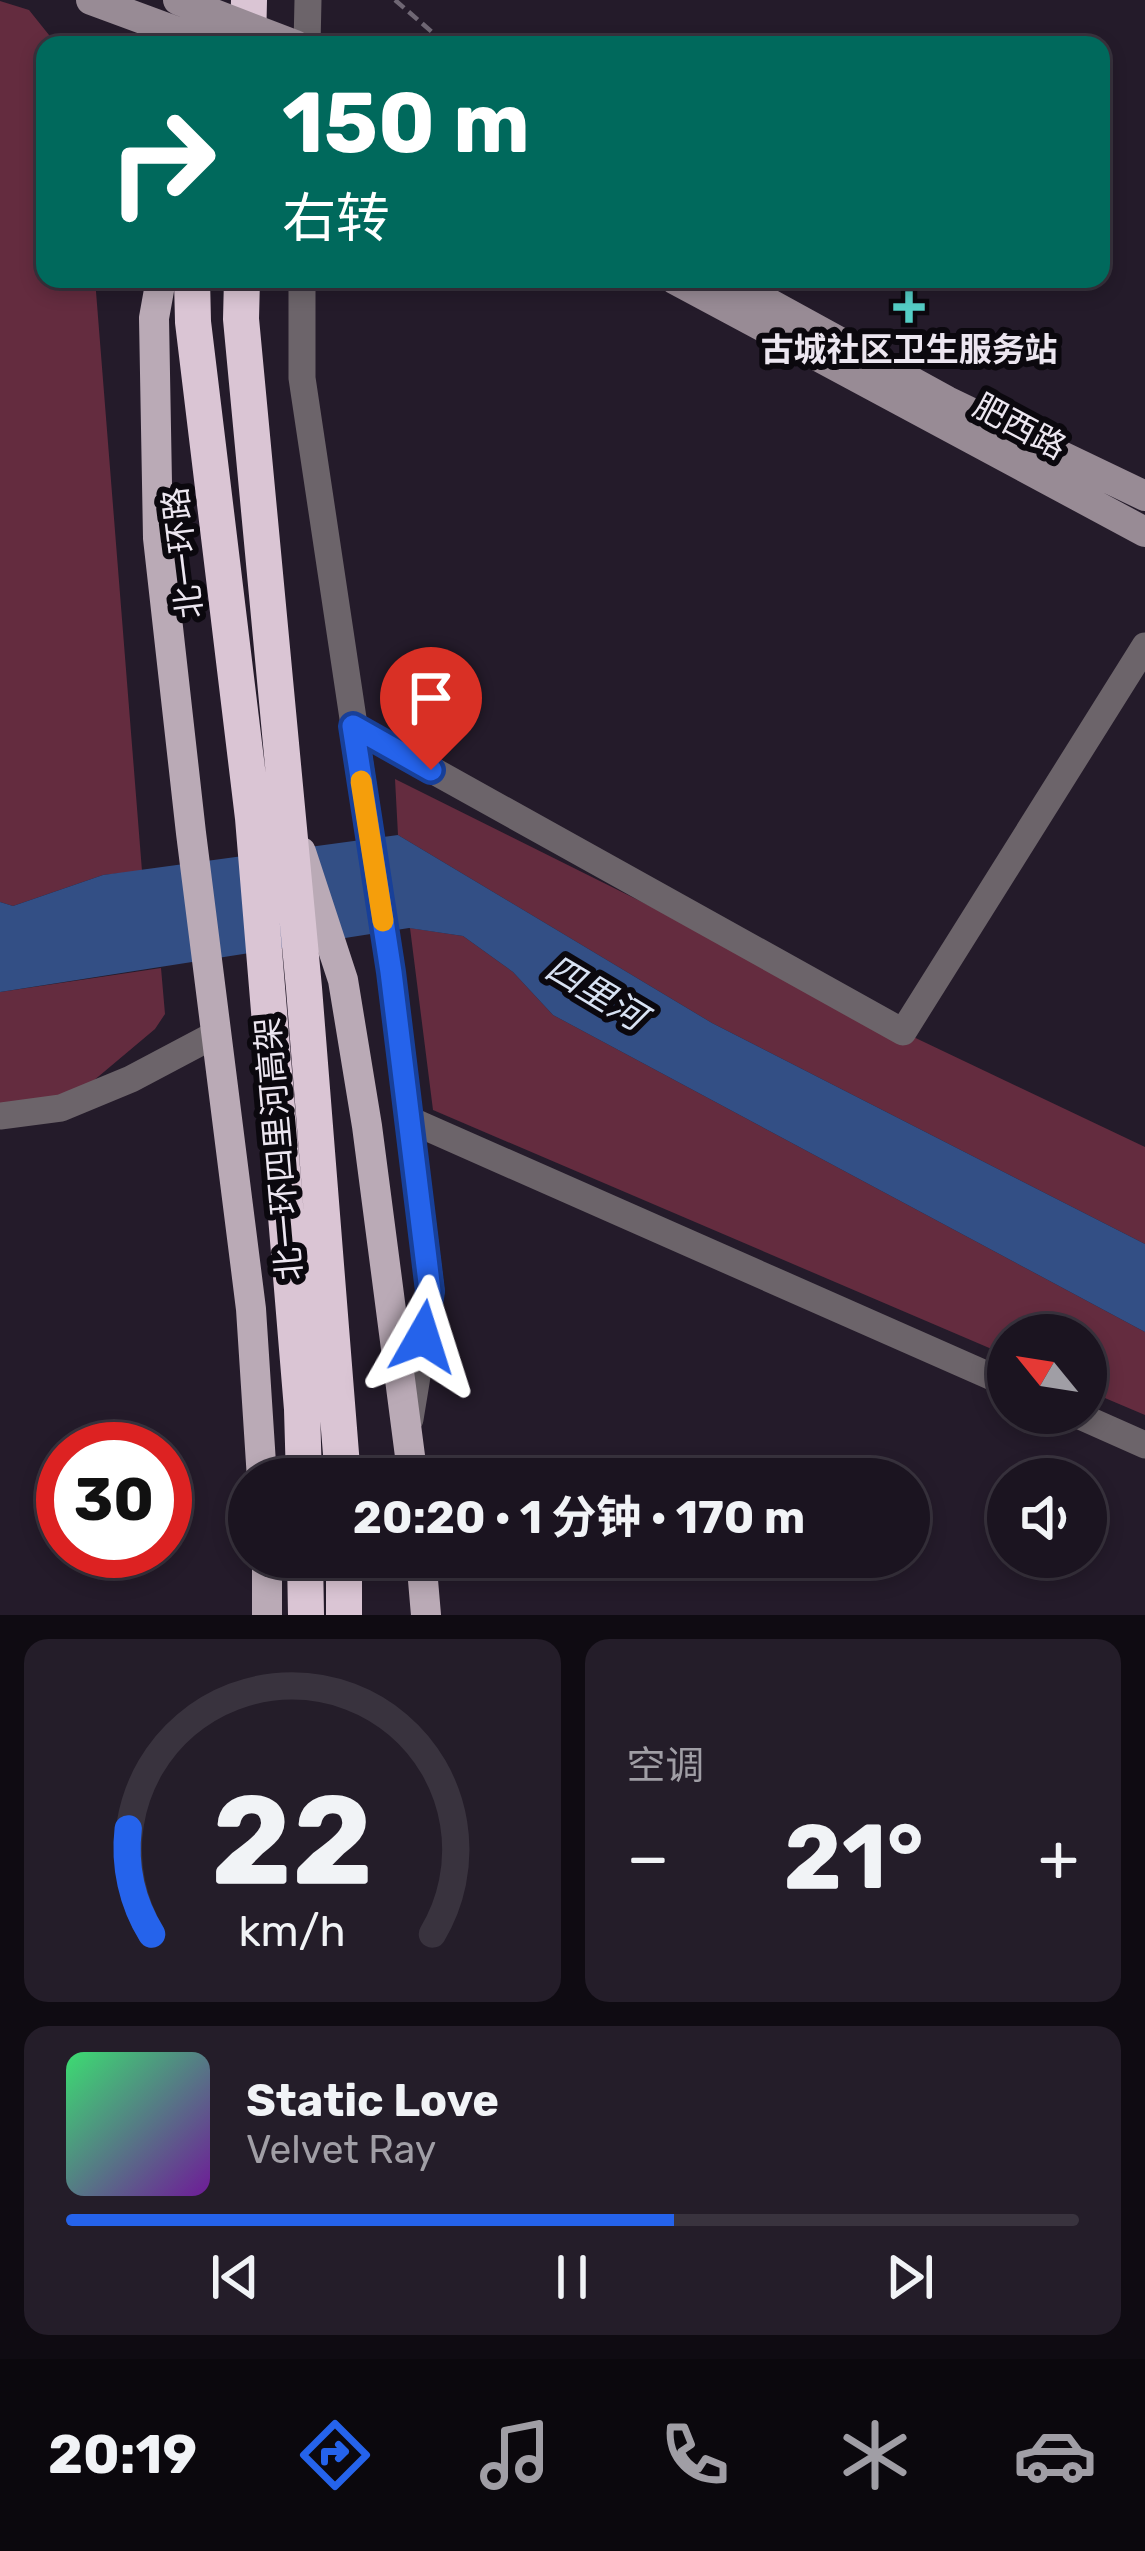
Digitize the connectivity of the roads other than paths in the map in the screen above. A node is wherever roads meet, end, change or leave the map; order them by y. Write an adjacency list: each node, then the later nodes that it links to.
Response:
1 (91, 0): 7 (main road, bridge)
2 (178, 0): 9 (main road, bridge)
3 (189, 0): 6 (highway)
4 (249, 0): 8 (highway)
5 (308, 0): 10 (street)
6 (187, 36)
7 (189, 36)
8 (248, 36)
9 (272, 36)
10 (307, 36)
11 (159, 288): 23 (main road)
12 (192, 288): 22 (highway, 北一环路)
13 (242, 288): 22 (highway)
14 (302, 288): 21 (street)
15 (692, 288): 17 (main road, 肥西路)
16 (740, 288): 17 (main road, 肥西路)
17 (943, 413): 18 (main road, 肥西路); 19 (main road, 肥西路)
18 (1145, 496)
19 (1145, 532)
20 (1145, 646): 21 (street)
21 (353, 726): 25 (street)
22 (270, 815): 28 (main road); 31 (highway, 北一环四里河高架); 32 (highway, 北一环四里河高架)
23 (216, 1034): 24 (street); 30 (main road)
24 (0, 1116)
25 (410, 1120): 26 (street); 28 (street)
26 (987, 1375)
27 (1107, 1428): 29 (street)
28 (408, 1430): 33 (main road)
29 (1145, 1444)
30 (261, 1458)
31 (303, 1458)
32 (341, 1458)
33 (411, 1458)
34 (267, 1578): 38 (main road)
35 (305, 1578): 39 (highway)
36 (344, 1578): 40 (highway)
37 (423, 1578): 41 (main road)
38 (267, 1615)
39 (306, 1615)
40 (344, 1615)
41 (426, 1615)

